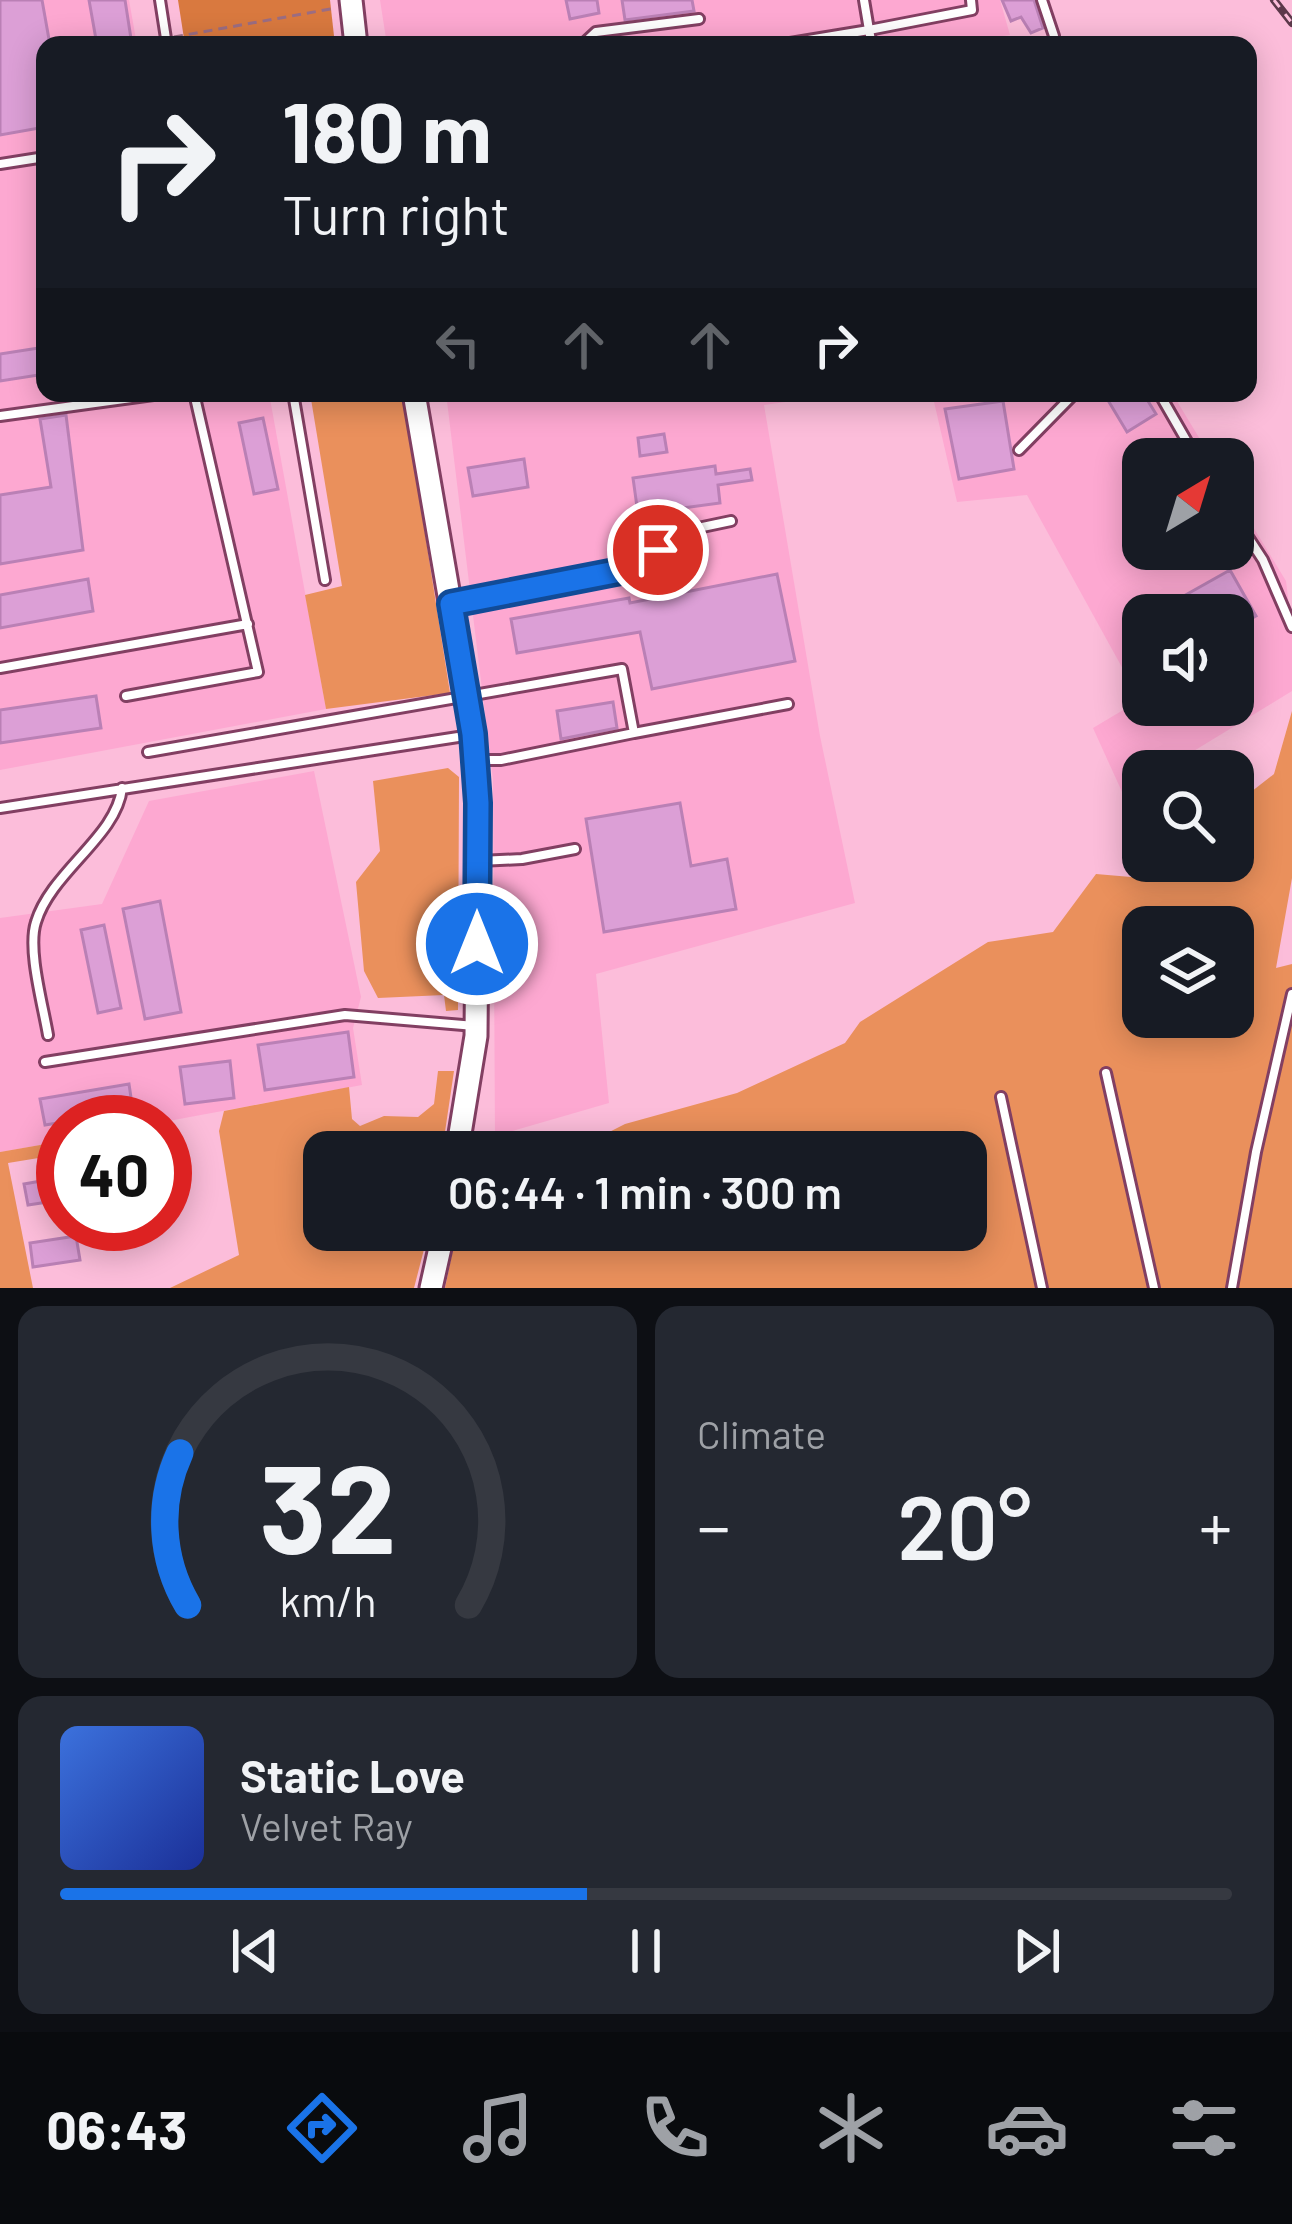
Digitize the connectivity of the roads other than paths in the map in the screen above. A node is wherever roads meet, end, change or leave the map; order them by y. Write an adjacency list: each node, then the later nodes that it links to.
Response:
1 (160, 0): 8 (lane)
2 (864, 0): 7 (lane)
3 (971, 0): 7 (lane)
4 (1042, 0): 13 (lane)
5 (343, 4): 9 (street)
6 (699, 19): 10 (lane)
7 (869, 30): 11 (lane); 12 (lane)
8 (166, 36)
9 (353, 36)
10 (591, 36)
11 (833, 36)
12 (870, 36)
13 (1054, 36)
14 (36, 158): 15 (lane)
15 (0, 164)
16 (102, 402): 22 (lane)
17 (196, 402): 29 (lane)
18 (295, 402): 27 (lane)
19 (416, 402): 28 (street)
20 (1066, 402): 24 (lane)
21 (1164, 402): 23 (lane)
22 (0, 416)
23 (1185, 438)
24 (1018, 450)
25 (731, 521): 28 (lane)
26 (1254, 546): 30 (lane)
27 (325, 580)
28 (451, 604): 33 (street)
29 (248, 624): 31 (lane); 32 (lane)
30 (1292, 627)
31 (0, 668)
32 (126, 696)
33 (466, 696): 35 (lane); 36 (street); 37 (lane)
34 (788, 704): 35 (lane)
35 (634, 733): 38 (lane)
36 (473, 734): 38 (street); 39 (lane)
37 (148, 752)
38 (475, 760): 42 (street)
39 (122, 788): 40 (lane); 45 (lane)
40 (0, 808)
41 (574, 849): 42 (lane)
42 (478, 861): 44 (street)
43 (1292, 994): 54 (lane)
44 (476, 1027): 46 (lane); 49 (street)
45 (48, 1035)
46 (45, 1062)
47 (1106, 1073): 53 (lane)
48 (1001, 1097): 52 (lane)
49 (460, 1131)
50 (439, 1251): 51 (street)
51 (431, 1288)
52 (1042, 1288)
53 (1154, 1288)
54 (1232, 1288)

